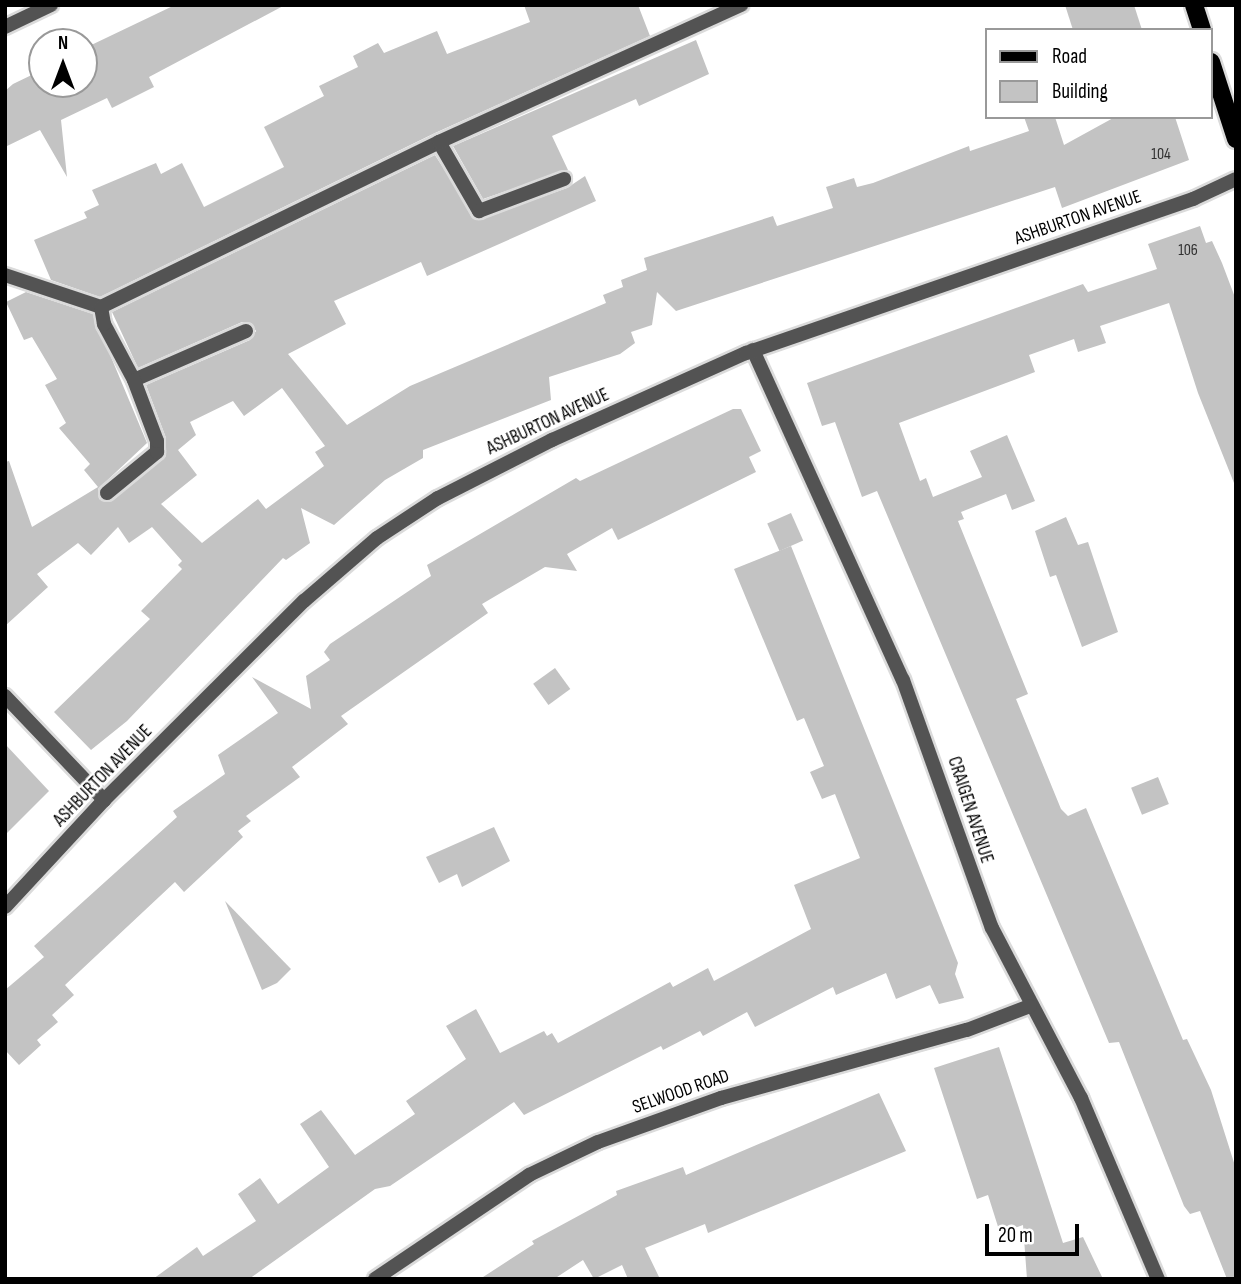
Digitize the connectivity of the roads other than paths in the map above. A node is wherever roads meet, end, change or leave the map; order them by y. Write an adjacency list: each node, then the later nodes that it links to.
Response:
1 (51, 5): 4 (street)
2 (741, 5): 8 (street)
3 (1194, 5): 5 (main road)
4 (5, 27)
5 (1201, 28)
6 (1213, 68): 7 (main road)
7 (1236, 139)
8 (439, 142): 10 (street); 12 (street)
9 (1236, 178): 14 (street, ASHBURTON AVENUE)
10 (564, 179)
11 (5, 275): 12 (street)
12 (101, 307): 15 (street)
13 (246, 331): 15 (street)
14 (753, 350): 18 (street, ASHBURTON AVENUE); 20 (street, CRAIGEN AVENUE)
15 (134, 380): 16 (street)
16 (107, 493)
17 (5, 696): 18 (street)
18 (104, 800): 19 (street, ASHBURTON AVENUE)
19 (5, 907)
20 (1030, 1006): 21 (street, SELWOOD ROAD); 22 (street, CRAIGEN AVENUE)
21 (375, 1279)
22 (1158, 1279)

